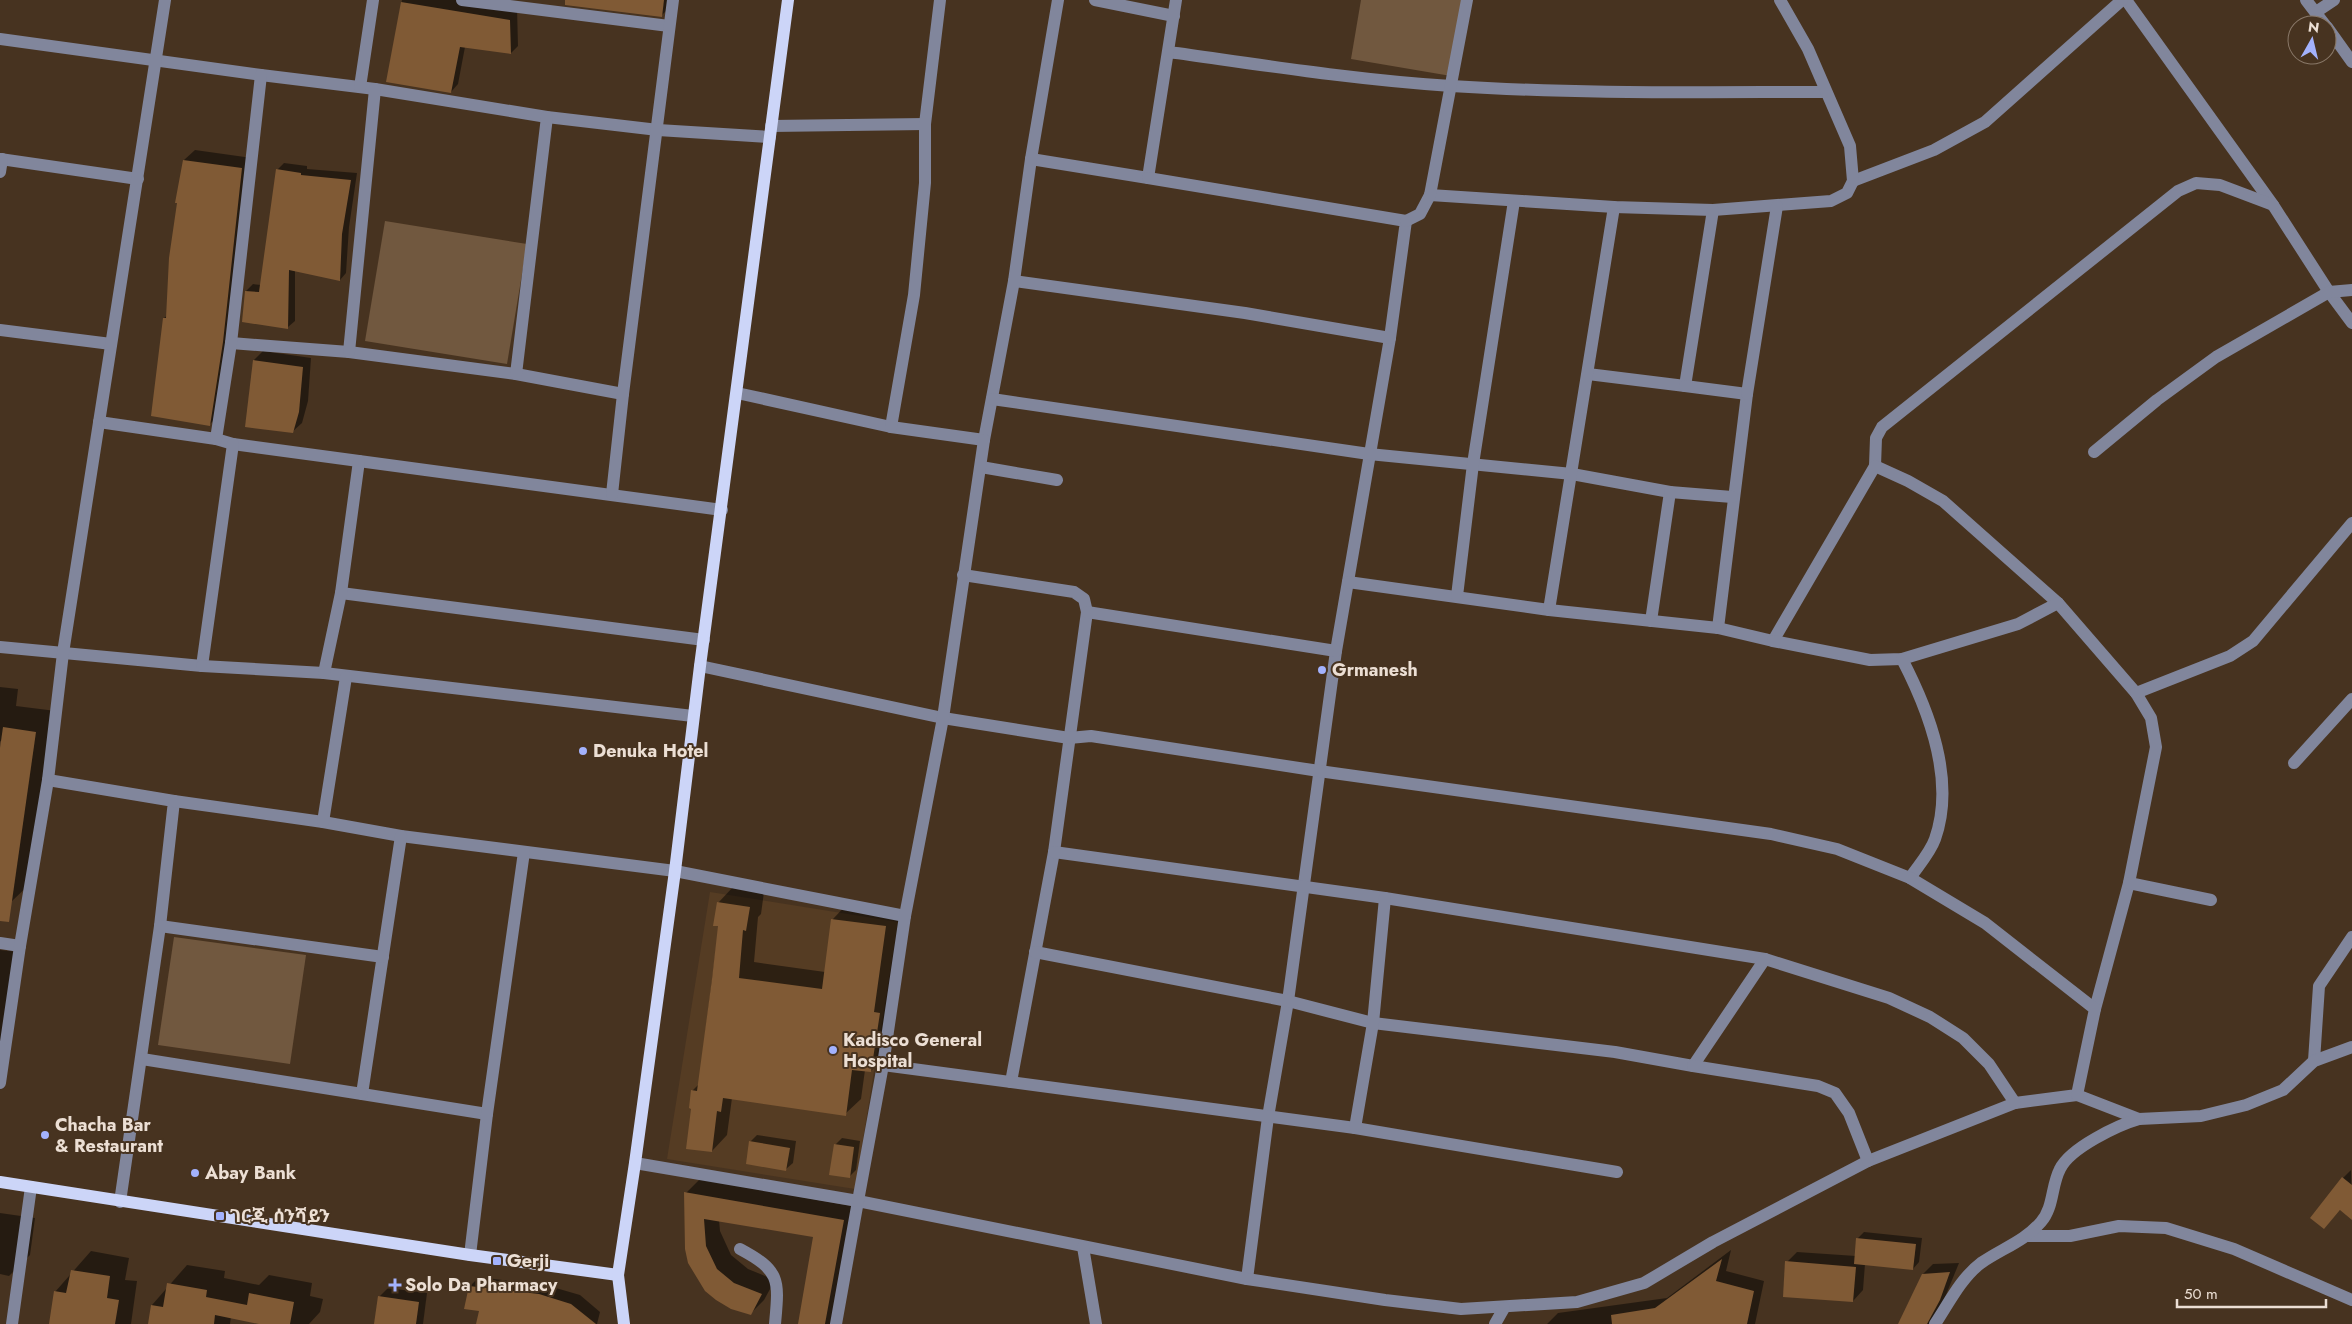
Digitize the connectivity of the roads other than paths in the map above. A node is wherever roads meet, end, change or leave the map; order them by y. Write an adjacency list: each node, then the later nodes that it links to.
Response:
1 (165, 0): 22 (street)
2 (373, 0): 26 (street)
3 (462, 0): 18 (street)
4 (674, 0): 18 (street)
5 (788, 0): 32 (main road)
6 (940, 0): 30 (street)
7 (1058, 0): 33 (street)
8 (1095, 0): 17 (street)
9 (1176, 0): 17 (street)
10 (1467, 0): 25 (street)
11 (1780, 0): 28 (street)
12 (2124, 0): 37 (street); 40 (street)
13 (2306, 0): 15 (street)
14 (2334, 0): 15 (street)
15 (2316, 12): 16 (street)
16 (2318, 15)
17 (1174, 16): 21 (street)
18 (669, 26): 31 (street)
19 (0, 39): 22 (street)
20 (2337, 41): 23 (street)
21 (1169, 52): 25 (street); 35 (street)
22 (156, 61): 24 (street); 36 (street)
23 (2352, 62)
24 (261, 75): 26 (street); 51 (street)
25 (1450, 86): 28 (street); 38 (street)
26 (360, 87): 27 (street)
27 (375, 89): 29 (street); 53 (street)
28 (1826, 92): 37 (street)
29 (547, 116): 31 (street); 54 (street)
30 (925, 124): 32 (street); 62 (street)
31 (658, 130): 32 (street); 58 (street)
32 (771, 131): 57 (main road)
33 (1031, 159): 35 (street); 45 (street)
34 (1, 164): 36 (street)
35 (1148, 178): 44 (street)
36 (138, 179): 52 (street)
37 (1853, 181): 41 (street)
38 (1430, 195): 39 (street); 44 (street)
39 (1514, 201): 42 (street); 69 (street)
40 (2273, 204): 47 (street); 70 (street)
41 (1777, 206): 43 (street); 59 (street)
42 (1614, 207): 43 (street); 55 (street)
43 (1713, 210): 56 (street)
44 (1406, 221): 50 (street)
45 (1014, 280): 50 (street); 60 (street)
46 (2352, 290): 47 (street)
47 (2329, 292): 48 (street); 66 (street)
48 (2352, 323)
49 (0, 330): 52 (street)
50 (1390, 338): 67 (street)
51 (231, 343): 53 (street); 63 (street)
52 (111, 344): 61 (street)
53 (349, 352): 54 (street)
54 (516, 374): 58 (street)
55 (1588, 374): 56 (street); 72 (street)
56 (1685, 386): 59 (street)
57 (737, 393): 62 (street); 77 (main road)
58 (622, 394): 75 (street)
59 (1747, 394): 76 (street)
60 (992, 399): 64 (street); 67 (street)
61 (99, 422): 63 (street); 92 (street)
62 (891, 427): 64 (street)
63 (216, 439): 65 (street)
64 (984, 440): 71 (street)
65 (233, 444): 68 (street); 94 (street)
66 (2094, 452)
67 (1369, 454): 69 (street); 80 (street)
68 (359, 461): 75 (street); 81 (street)
69 (1473, 464): 72 (street); 82 (street)
70 (1875, 466): 83 (street); 89 (street)
71 (981, 467): 73 (street); 79 (street)
72 (1572, 474): 74 (street); 84 (street)
73 (1057, 480)
74 (1670, 492): 76 (street); 86 (street)
75 (612, 494): 77 (street)
76 (1732, 497): 87 (street)
77 (722, 510): 88 (main road)
78 (2352, 523): 98 (street)
79 (963, 576): 85 (street); 101 (street)
80 (1348, 582): 82 (street); 91 (street)
81 (341, 593): 88 (street); 96 (street)
82 (1457, 596): 84 (street)
83 (2058, 603): 93 (street); 98 (street)
84 (1549, 610): 86 (street)
85 (1086, 612): 91 (street); 102 (street)
86 (1651, 621): 87 (street)
87 (1718, 628): 89 (street)
88 (704, 640): 95 (main road)
89 (1773, 641): 93 (street)
90 (0, 647): 92 (street)
91 (1336, 651): 104 (street)
92 (63, 653): 94 (street); 105 (street)
93 (1902, 659): 112 (street)
94 (202, 666): 96 (street)
95 (700, 666): 100 (main road); 101 (street)
96 (324, 674): 97 (street)
97 (346, 677): 100 (street); 107 (street)
98 (2136, 693): 113 (street)
99 (2352, 699): 103 (street)
100 (693, 716): 111 (main road)
101 (943, 718): 102 (street); 117 (street)
102 (1069, 738): 104 (street); 110 (street)
103 (2294, 763)
104 (1320, 771): 112 (street); 114 (street)
105 (48, 780): 106 (street); 121 (street)
106 (174, 801): 107 (street); 118 (street)
107 (323, 822): 108 (street)
108 (401, 836): 109 (street); 123 (street)
109 (524, 852): 111 (street); 138 (street)
110 (1054, 852): 114 (street); 122 (street)
111 (675, 871): 117 (street); 143 (main road)
112 (1910, 878): 126 (street)
113 (2129, 883): 116 (street); 126 (street)
114 (1302, 888): 115 (street); 125 (street)
115 (1384, 898): 124 (street); 127 (street)
116 (2211, 900)
117 (905, 916): 131 (street)
118 (160, 926): 123 (street); 129 (street)
119 (2352, 937): 130 (street)
120 (0, 943): 121 (street)
121 (20, 946): 134 (street)
122 (1035, 952): 125 (street); 133 (street)
123 (383, 958): 135 (street)
124 (1765, 959): 132 (street); 137 (street)
125 (1288, 1001): 127 (street); 139 (street)
126 (2095, 1009): 136 (street)
127 (1373, 1023): 132 (street); 141 (street)
128 (2352, 1047): 130 (street)
129 (142, 1059): 135 (street); 148 (street)
130 (2314, 1061): 140 (street)
131 (883, 1065): 133 (street); 147 (street)
132 (1693, 1066): 142 (street)
133 (1011, 1082): 139 (street)
134 (0, 1083)
135 (362, 1094): 138 (street)
136 (2077, 1094): 137 (street); 140 (street)
137 (2015, 1103): 142 (street)
138 (487, 1114): 152 (street)
139 (1268, 1117): 141 (street); 154 (street)
140 (2139, 1118): 149 (street)
141 (1355, 1128): 144 (street)
142 (1868, 1161): 156 (street)
143 (636, 1163): 147 (street); 153 (main road)
144 (1617, 1172)
145 (0, 1182): 146 (main road)
146 (31, 1187): 148 (main road); 157 (street)
147 (858, 1201): 150 (street); 160 (street)
148 (120, 1202): 152 (main road)
149 (2028, 1236): 155 (street); 163 (street)
150 (1083, 1247): 154 (street); 161 (street)
151 (740, 1249): 159 (street)
152 (470, 1255): 153 (main road)
153 (618, 1275): 158 (main road)
154 (1247, 1279): 156 (street)
155 (2352, 1300)
156 (1504, 1308): 162 (street)
157 (12, 1324)
158 (624, 1324)
159 (775, 1324)
160 (836, 1324)
161 (1096, 1324)
162 (1495, 1324)
163 (1936, 1324)

